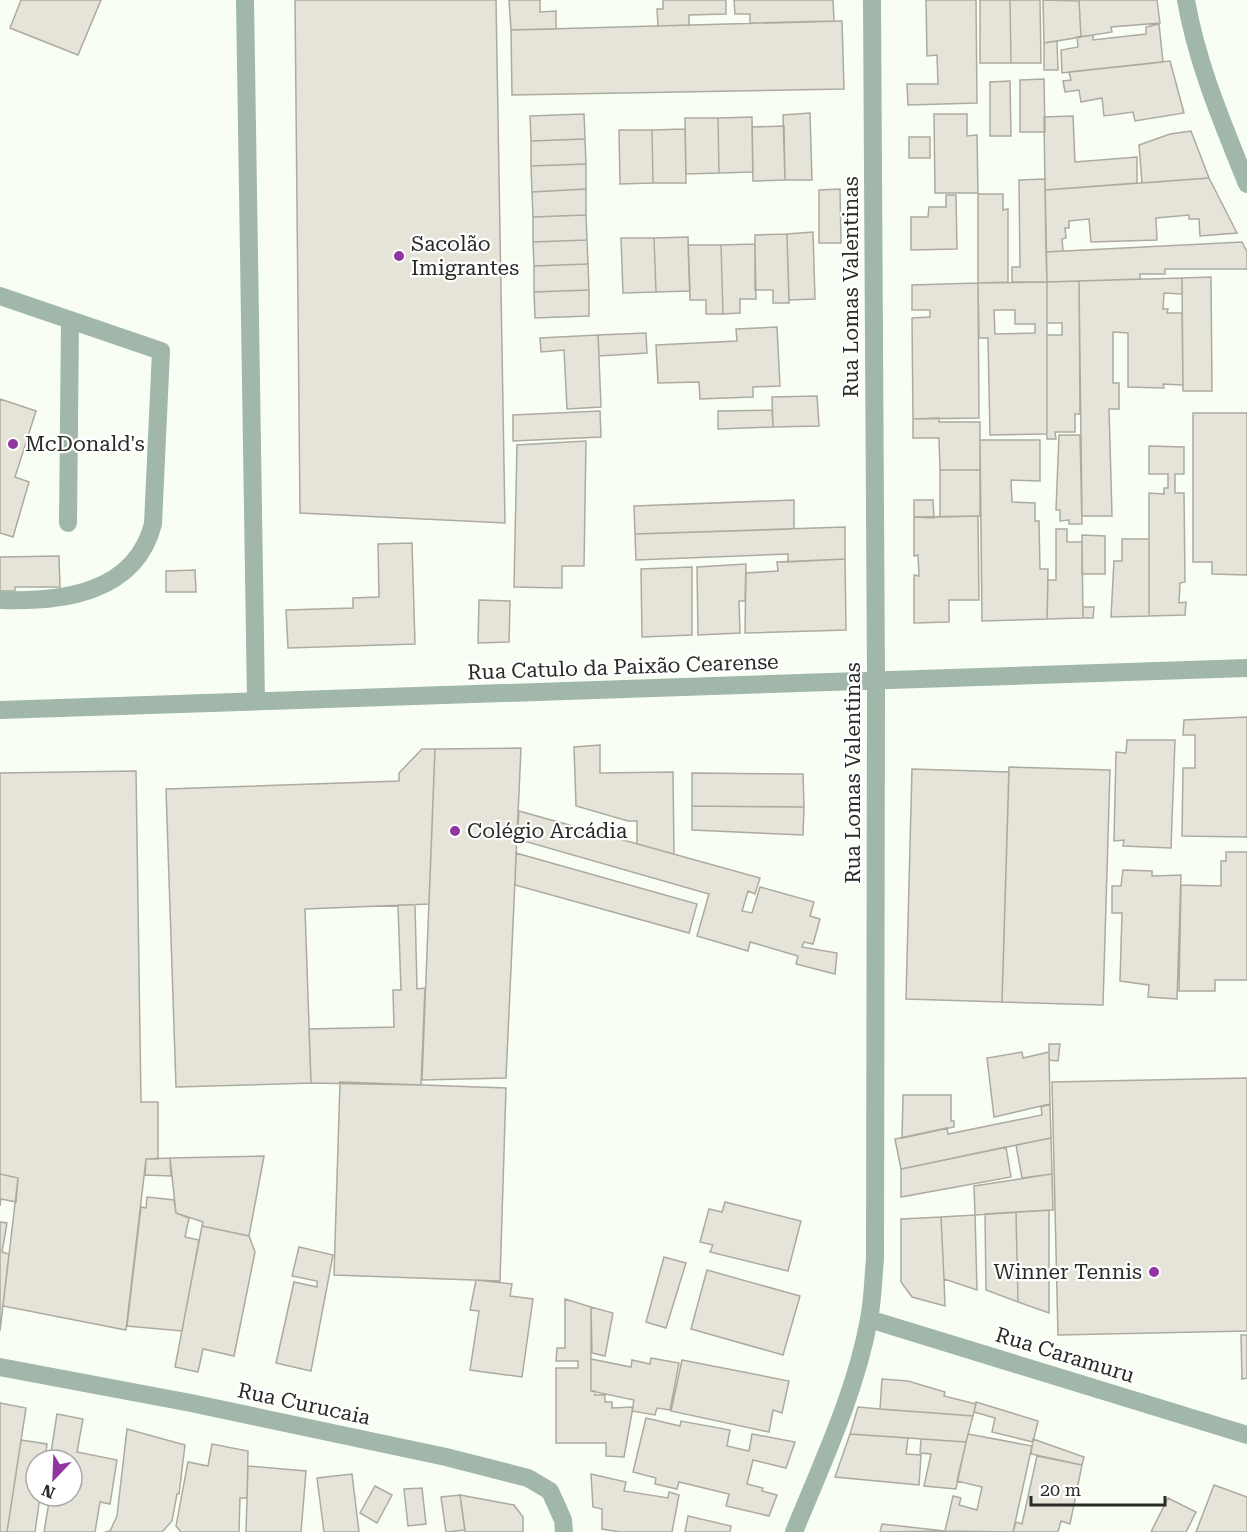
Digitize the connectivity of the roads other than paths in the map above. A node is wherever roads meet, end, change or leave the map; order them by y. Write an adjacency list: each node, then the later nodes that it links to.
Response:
1 (245, 0): 11 (street)
2 (872, 0): 10 (street, Rua Lomas Valentinas)
3 (1186, 0): 4 (street)
4 (1247, 184)
5 (0, 297): 6 (street)
6 (70, 321): 7 (street); 8 (street)
7 (68, 523)
8 (0, 600)
9 (1247, 668): 10 (street, Rua Catulo da Paixão Cearense)
10 (876, 681): 11 (street, Rua Catulo da Paixão Cearense); 13 (street, Rua Lomas Valentinas)
11 (256, 701): 12 (street, Rua Catulo da Paixão Cearense)
12 (0, 710)
13 (869, 1319): 15 (street, Rua Caramuru); 17 (street, Rua Lomas Valentinas)
14 (0, 1367): 16 (street, Rua Curucaia)
15 (1247, 1435)
16 (564, 1532)
17 (794, 1532)

